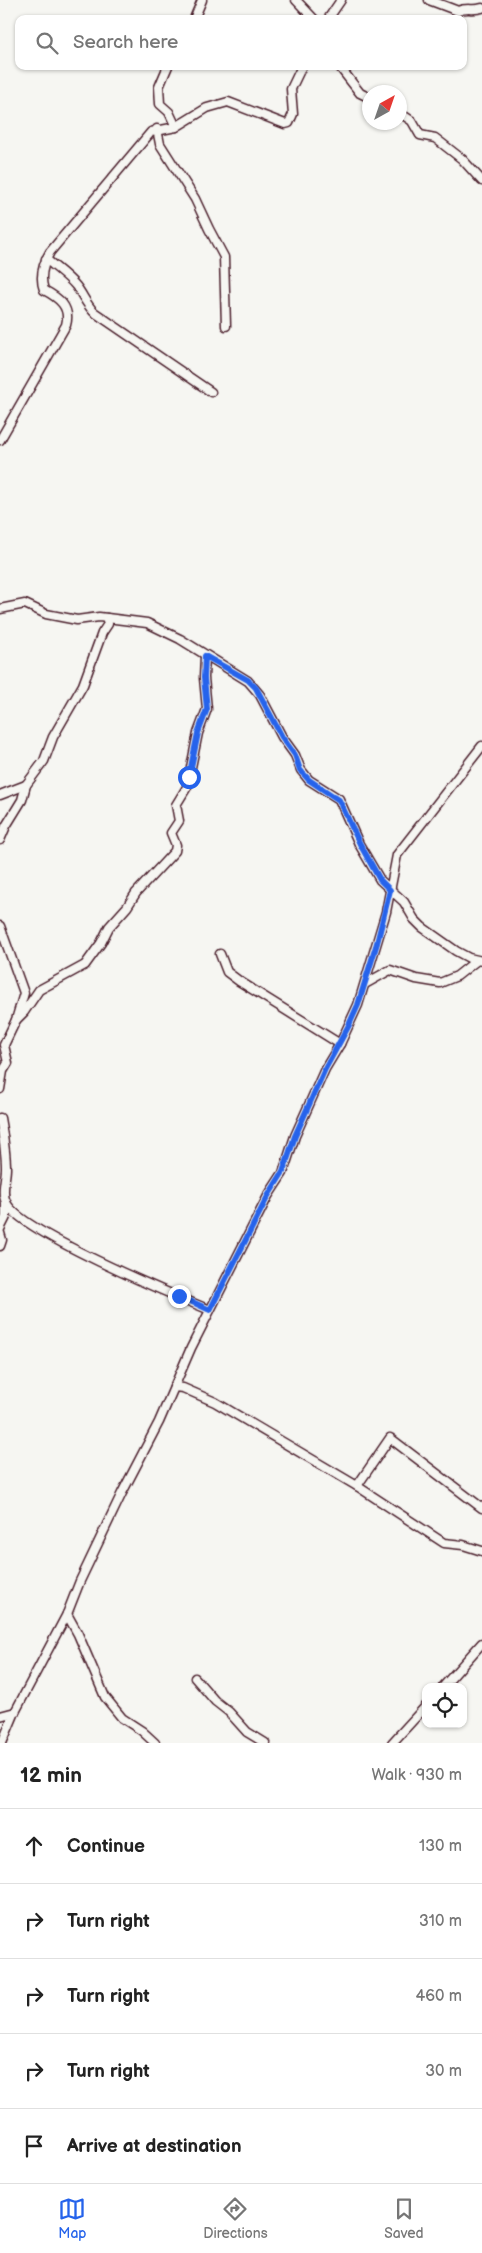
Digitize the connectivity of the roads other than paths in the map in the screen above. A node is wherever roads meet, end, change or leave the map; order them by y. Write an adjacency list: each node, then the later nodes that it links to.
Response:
1 (202, 0): 6 (street)
2 (296, 0): 7 (street)
3 (341, 0): 8 (street)
4 (429, 0): 5 (street)
5 (482, 8)
6 (196, 15)
7 (310, 15)
8 (331, 15)
9 (166, 70): 14 (street)
10 (300, 70): 14 (street)
11 (342, 70): 12 (street)
12 (362, 94)
13 (407, 118): 16 (street)
14 (176, 127): 15 (street)
15 (157, 130): 17 (street); 18 (street)
16 (482, 182)
17 (46, 259): 19 (street); 20 (street)
18 (226, 326)
19 (211, 392)
20 (0, 440)
21 (0, 609): 22 (street)
22 (108, 618): 23 (street); 25 (street)
23 (205, 656): 28 (street); 33 (street)
24 (482, 746): 28 (street)
25 (26, 785): 26 (street); 27 (street)
26 (0, 794)
27 (0, 840)
28 (390, 890): 31 (street); 32 (street)
29 (0, 926): 33 (street)
30 (220, 954): 34 (street)
31 (479, 961): 32 (street)
32 (365, 984): 34 (street)
33 (16, 1020): 35 (street)
34 (340, 1044): 42 (street)
35 (2, 1071): 36 (street)
36 (0, 1089)
37 (0, 1118): 38 (street)
38 (6, 1202): 39 (street); 42 (street)
39 (0, 1229)
40 (0, 1233): 41 (street)
41 (0, 1246)
42 (210, 1310): 43 (street)
43 (174, 1386): 44 (street); 47 (street)
44 (357, 1486): 45 (street); 46 (street)
45 (482, 1508)
46 (482, 1551)
47 (66, 1614): 52 (street); 55 (street)
48 (482, 1643): 50 (street)
49 (196, 1678): 56 (street)
50 (447, 1683)
51 (422, 1710): 57 (street)
52 (15, 1712): 53 (street); 54 (street)
53 (0, 1716)
54 (2, 1743)
55 (155, 1743)
56 (264, 1743)
57 (392, 1743)

